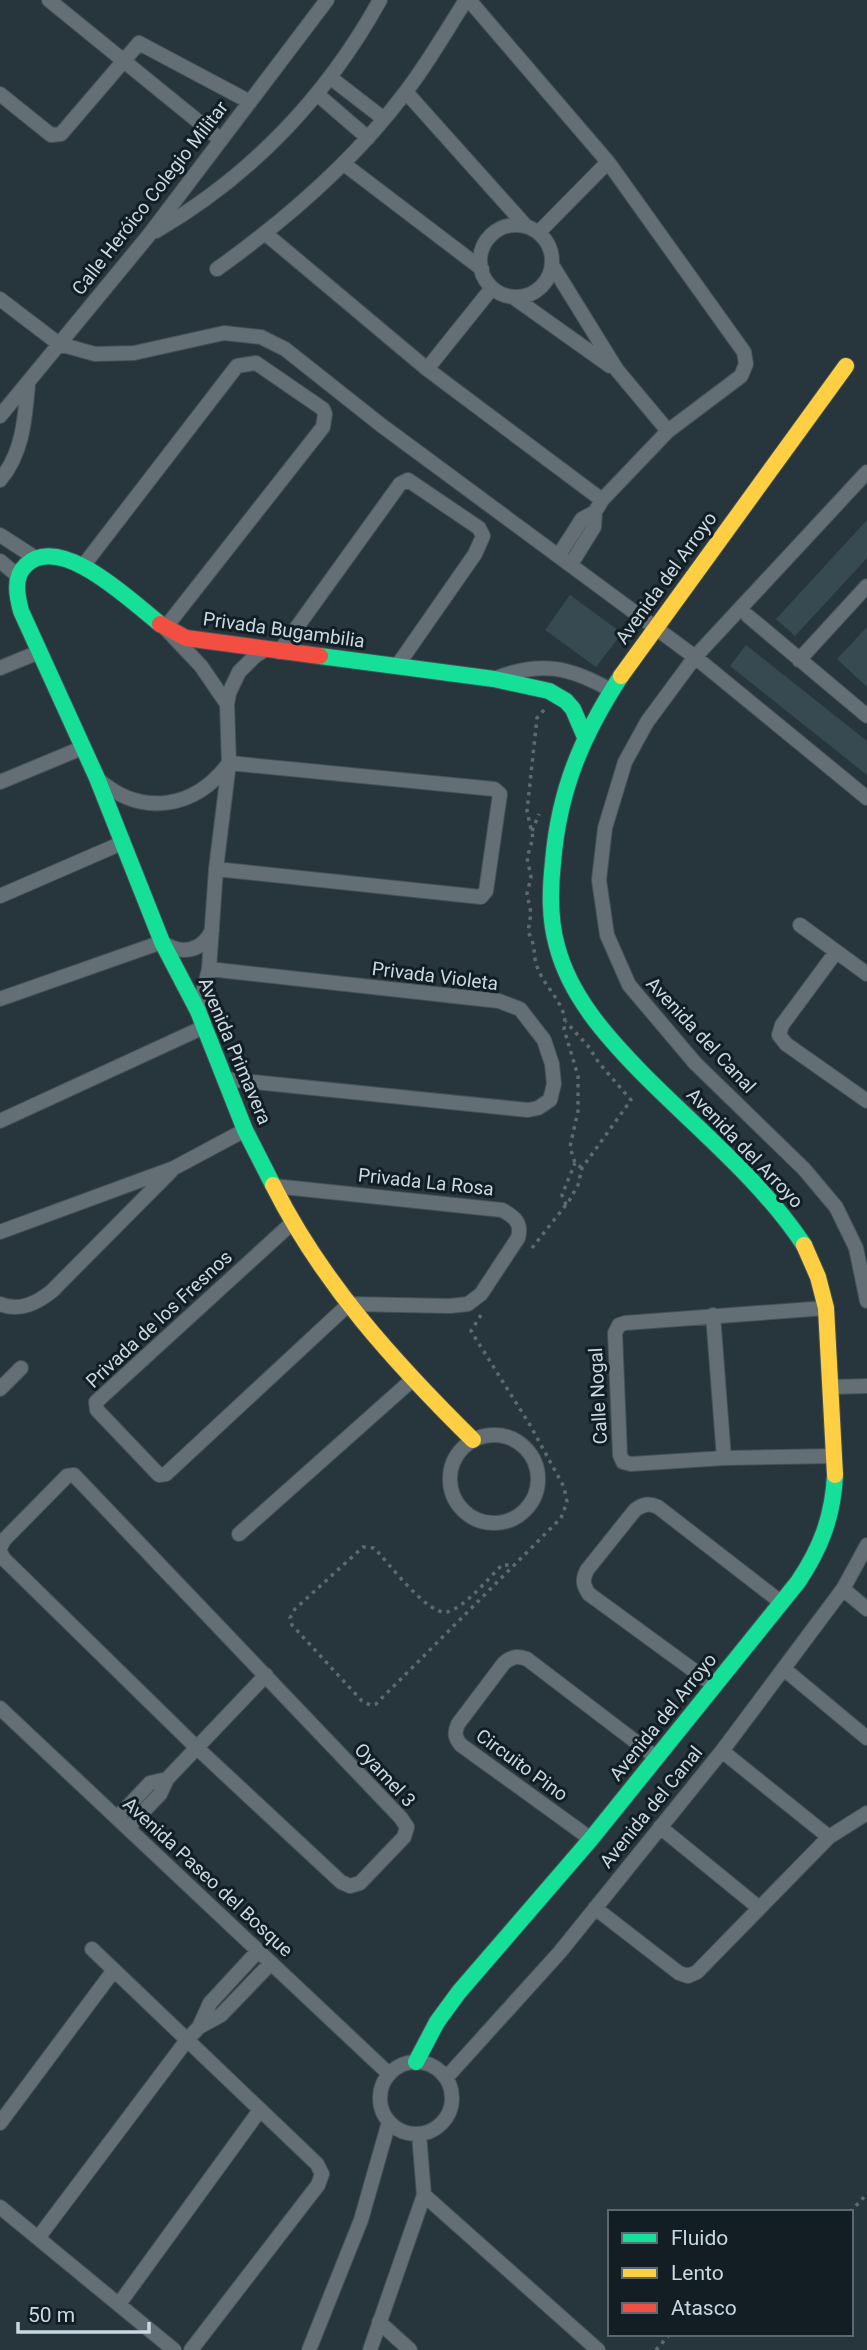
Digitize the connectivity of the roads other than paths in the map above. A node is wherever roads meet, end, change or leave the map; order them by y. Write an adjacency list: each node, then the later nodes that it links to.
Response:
1 (49, 0): 5 (street)
2 (327, 0): 10 (street, Calle Heróico Colegio Militar)
3 (380, 0): 6 (street)
4 (467, 0): 7 (street); 14 (street)
5 (124, 61): 8 (street); 10 (street); 13 (street)
6 (331, 78): 9 (street); 11 (street)
7 (406, 92): 11 (street); 16 (street)
8 (0, 94)
9 (317, 94): 12 (street); 19 (street)
10 (250, 102): 13 (street, Calle Heróico Colegio Militar)
11 (384, 119): 12 (street)
12 (368, 138): 15 (street)
13 (221, 140): 19 (street, Calle Heróico Colegio Militar)
14 (608, 162): 17 (street); 32 (street)
15 (344, 164): 18 (street); 21 (street)
16 (525, 225): 17 (street); 21 (street)
17 (539, 232): 20 (street)
18 (266, 234): 22 (street); 28 (street)
19 (149, 235): 26 (street, Calle Heróico Colegio Militar)
20 (552, 265): 24 (street); 29 (street)
21 (482, 269): 23 (street)
22 (218, 270)
23 (492, 288): 24 (street); 28 (street)
24 (513, 297): 29 (street)
25 (0, 299): 26 (street)
26 (59, 344): 30 (street, Calle Heróico Colegio Militar); 38 (street)
27 (846, 366): 45 (street, Avenida del Arroyo)
28 (427, 369): 35 (street)
29 (617, 370): 32 (street)
30 (28, 384): 31 (street, Calle Heróico Colegio Militar); 34 (street)
31 (0, 416)
32 (668, 431): 35 (street)
33 (867, 472): 48 (street, Avenida del Canal)
34 (0, 480)
35 (599, 506): 38 (street)
36 (0, 535): 37 (street)
37 (34, 557): 40 (street, Privada Bugambilia); 41 (street)
38 (565, 559): 45 (street)
39 (0, 561): 41 (street)
40 (83, 566): 44 (street, Privada Bugambilia); 44 (street)
41 (18, 576): 47 (street, Avenida Primavera)
42 (867, 586): 49 (street)
43 (748, 616): 49 (street)
44 (165, 628): 46 (street, Privada Bugambilia); 54 (street)
45 (656, 629): 48 (street); 53 (street, Avenida del Arroyo)
46 (272, 651): 50 (street, Privada Bugambilia); 50 (street); 54 (street)
47 (39, 652): 51 (street); 57 (street, Avenida Primavera)
48 (695, 657): 61 (street); 82 (street, Avenida del Canal)
49 (799, 660): 55 (street)
50 (397, 666): 52 (street, Privada Bugambilia)
51 (0, 668)
52 (494, 679): 53 (street, Privada Bugambilia); 56 (street, Privada Bugambilia)
53 (612, 691): 56 (street, Avenida del Arroyo)
54 (227, 704): 58 (street)
55 (867, 716)
56 (585, 737): 85 (street, Avenida del Arroyo)
57 (82, 748): 59 (street, Avenida Primavera); 60 (street)
58 (229, 764): 59 (street); 63 (street); 63 (street)
59 (97, 778): 62 (street, Avenida Primavera)
60 (0, 782)
61 (867, 798)
62 (122, 843): 64 (street); 67 (street, Avenida Primavera)
63 (216, 869): 66 (street)
64 (0, 896)
65 (800, 925): 68 (street)
66 (213, 928): 67 (street); 69 (street)
67 (162, 942): 71 (street); 72 (street, Avenida Primavera)
68 (836, 952): 70 (street); 75 (street)
69 (209, 969): 72 (street); 74 (street, Privada Violeta)
70 (867, 974)
71 (0, 999)
72 (198, 1011): 73 (street, Avenida Primavera)
73 (204, 1027): 74 (street, Avenida Primavera); 76 (street)
74 (224, 1079): 77 (street, Avenida Primavera)
75 (867, 1101)
76 (0, 1121)
77 (246, 1130): 78 (street); 79 (street, Avenida Primavera)
78 (174, 1168): 81 (street); 83 (street)
79 (274, 1186): 80 (street, Avenida Primavera); 84 (street, Privada La Rosa)
80 (292, 1223): 84 (street, Avenida Primavera); 84 (street, Privada de los Fresnos)
81 (0, 1232)
82 (867, 1301)
83 (0, 1304)
84 (349, 1304): 88 (street, Avenida Primavera)
85 (826, 1308): 86 (street, Calle Nogal); 90 (street, Avenida del Arroyo)
86 (713, 1315): 94 (street); 94 (street, Calle Nogal)
87 (21, 1368): 91 (street)
88 (412, 1380): 92 (street, Avenida Primavera); 95 (street)
89 (867, 1386): 90 (street)
90 (830, 1387): 93 (street, Avenida del Arroyo)
91 (0, 1389)
92 (473, 1440): 92 (street)
93 (835, 1456): 94 (street, Calle Nogal); 99 (street, Avenida del Arroyo)
94 (724, 1458)
95 (239, 1534)
96 (867, 1545): 98 (street, Avenida del Canal)
97 (0, 1550): 102 (street, Oyamel 3); 106 (street, Oyamel 3)
98 (843, 1589): 100 (street); 101 (street, Avenida del Canal)
99 (782, 1603): 103 (street, Avenida del Arroyo); 103 (street)
100 (867, 1609)
101 (784, 1668): 105 (street); 107 (street, Avenida del Canal)
102 (266, 1675): 106 (street); 106 (street, Oyamel 3)
103 (715, 1686): 108 (street, Avenida del Arroyo)
104 (0, 1708): 110 (street, Avenida Paseo del Bosque)
105 (867, 1738)
106 (196, 1747): 110 (street)
107 (722, 1751): 111 (street, Avenida del Canal); 112 (street)
108 (657, 1758): 113 (street, Avenida del Arroyo); 113 (street, Circuito Pino)
109 (867, 1813): 112 (street)
110 (122, 1823): 117 (street, Avenida Paseo del Bosque)
111 (660, 1827): 114 (street); 115 (street, Avenida del Canal)
112 (829, 1837): 114 (street)
113 (591, 1839): 122 (street, Avenida del Arroyo)
114 (758, 1907): 115 (street)
115 (595, 1908): 124 (street, Avenida del Canal)
116 (92, 1949): 119 (street)
117 (258, 1951): 118 (street, Avenida Paseo del Bosque); 120 (street)
118 (271, 1963): 120 (street); 123 (street, Avenida Paseo del Bosque)
119 (114, 1970): 121 (street); 127 (street)
120 (199, 2027): 121 (street)
121 (187, 2040): 125 (street); 131 (street)
122 (416, 2062): 123 (street); 124 (street)
123 (389, 2074): 126 (street)
124 (446, 2078): 128 (street)
125 (260, 2110): 132 (street); 135 (street)
126 (389, 2122): 128 (street); 136 (street)
127 (0, 2123)
128 (419, 2134): 129 (street)
129 (424, 2195): 133 (street); 139 (street)
130 (0, 2207): 131 (street)
131 (38, 2238): 132 (street)
132 (118, 2304): 134 (street)
133 (379, 2322): 137 (street); 138 (street)
134 (174, 2350)
135 (191, 2350)
136 (309, 2350)
137 (370, 2350)
138 (410, 2350)
139 (598, 2350)

